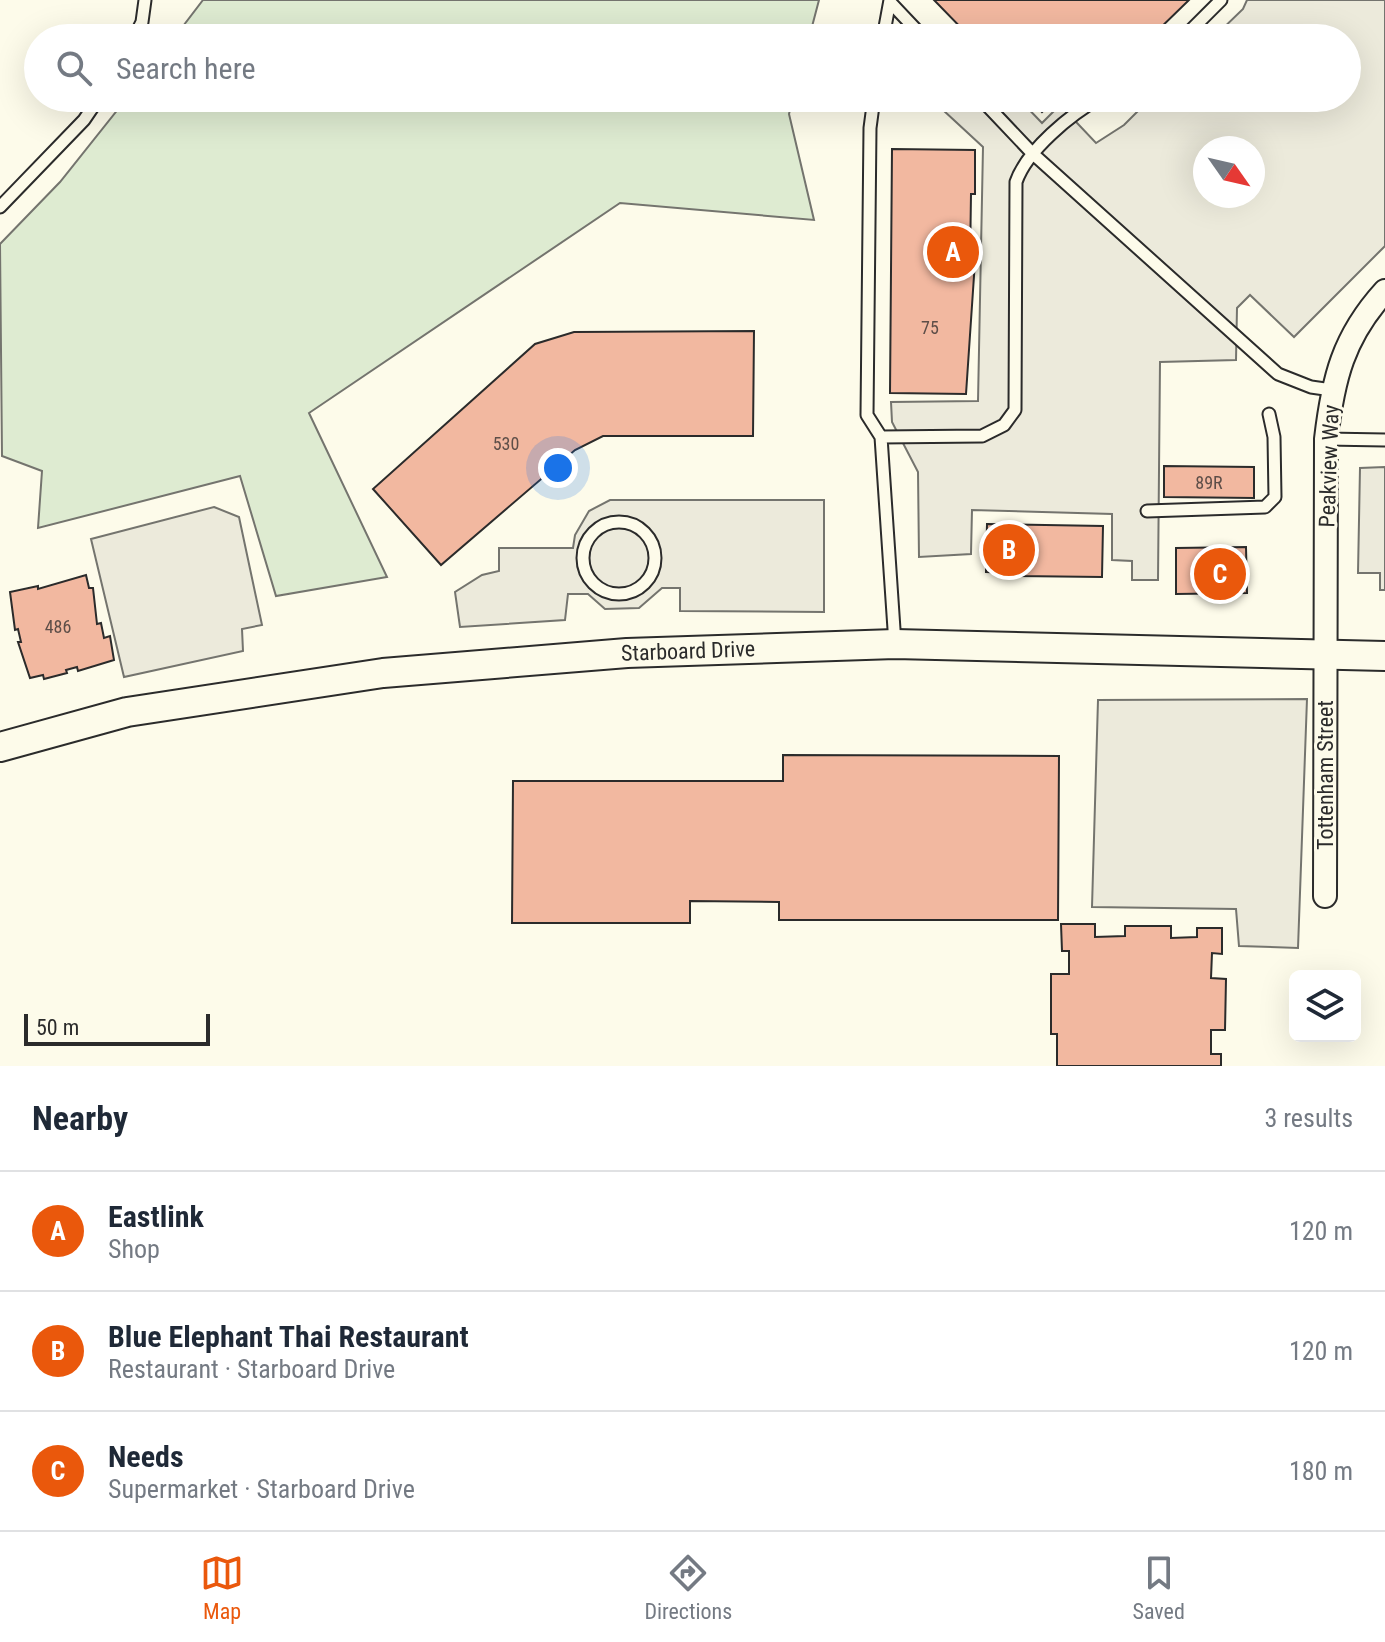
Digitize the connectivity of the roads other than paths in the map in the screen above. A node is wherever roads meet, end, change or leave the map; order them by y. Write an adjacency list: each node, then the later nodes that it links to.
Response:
1 (145, 0): 4 (lane)
2 (1221, 0): 7 (lane)
3 (890, 1): 5 (lane); 6 (lane)
4 (141, 24)
5 (886, 24)
6 (911, 24)
7 (1197, 24)
8 (89, 112): 13 (lane)
9 (872, 112): 17 (lane)
10 (993, 112): 12 (lane)
11 (1079, 112): 12 (lane)
12 (1032, 153): 15 (lane); 17 (lane)
13 (0, 207)
14 (1385, 291): 15 (street, Peakview Way)
15 (1332, 390): 18 (street, Peakview Way)
16 (1269, 414): 20 (lane)
17 (881, 437): 22 (lane)
18 (1326, 439): 19 (lane); 23 (street, Peakview Way)
19 (1385, 440)
20 (1147, 511)
21 (585, 545): 21 (lane)
22 (895, 644): 23 (street, Starboard Drive); 25 (street, Starboard Drive)
23 (1325, 655): 24 (street, Starboard Drive); 26 (street, Tottenham Street)
24 (1385, 656)
25 (0, 747)
26 (1325, 896)

